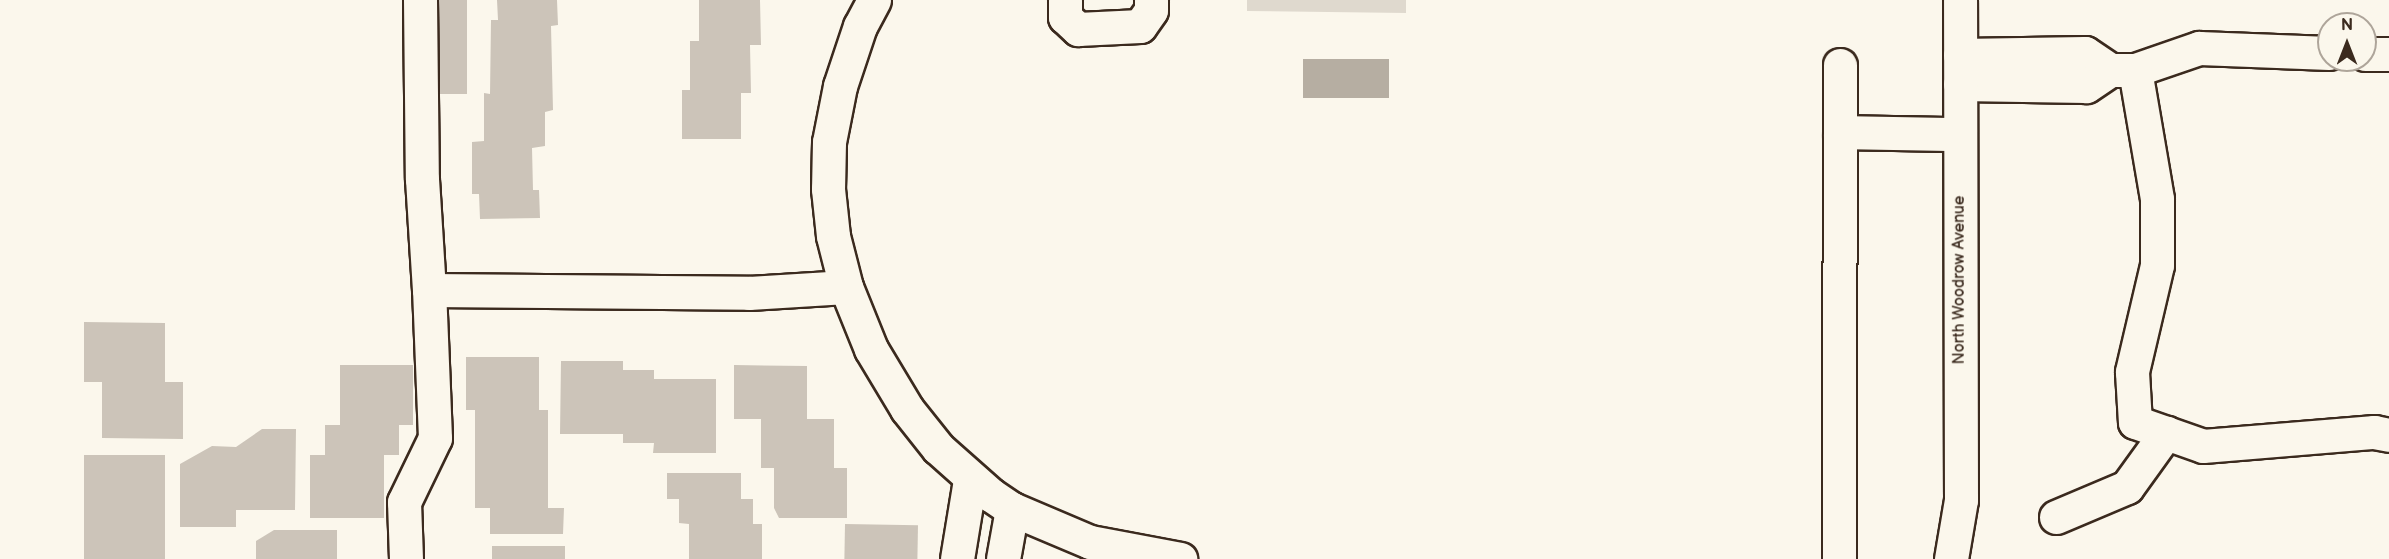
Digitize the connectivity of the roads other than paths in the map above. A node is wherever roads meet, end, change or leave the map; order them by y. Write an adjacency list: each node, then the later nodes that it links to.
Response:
1 (420, 0): 13 (street)
2 (874, 0): 12 (street)
3 (1065, 0): 4 (street)
4 (1151, 0)
5 (1960, 0): 8 (street, North Woodrow Avenue)
6 (2317, 53): 9 (street)
7 (1840, 65): 10 (street)
8 (1960, 70): 9 (street); 11 (street, North Woodrow Avenue)
9 (2122, 70): 14 (street)
10 (1840, 132): 11 (street); 23 (street)
11 (1960, 134): 24 (street, North Woodrow Avenue)
12 (846, 286): 13 (street); 16 (street)
13 (429, 290): 19 (street)
14 (2166, 433): 15 (street); 18 (street)
15 (2389, 435)
16 (970, 480): 17 (street); 20 (street)
17 (1012, 509): 21 (street); 22 (street)
18 (2056, 517)
19 (406, 559)
20 (957, 559)
21 (1003, 559)
22 (1180, 559)
23 (1839, 559)
24 (1951, 559)

